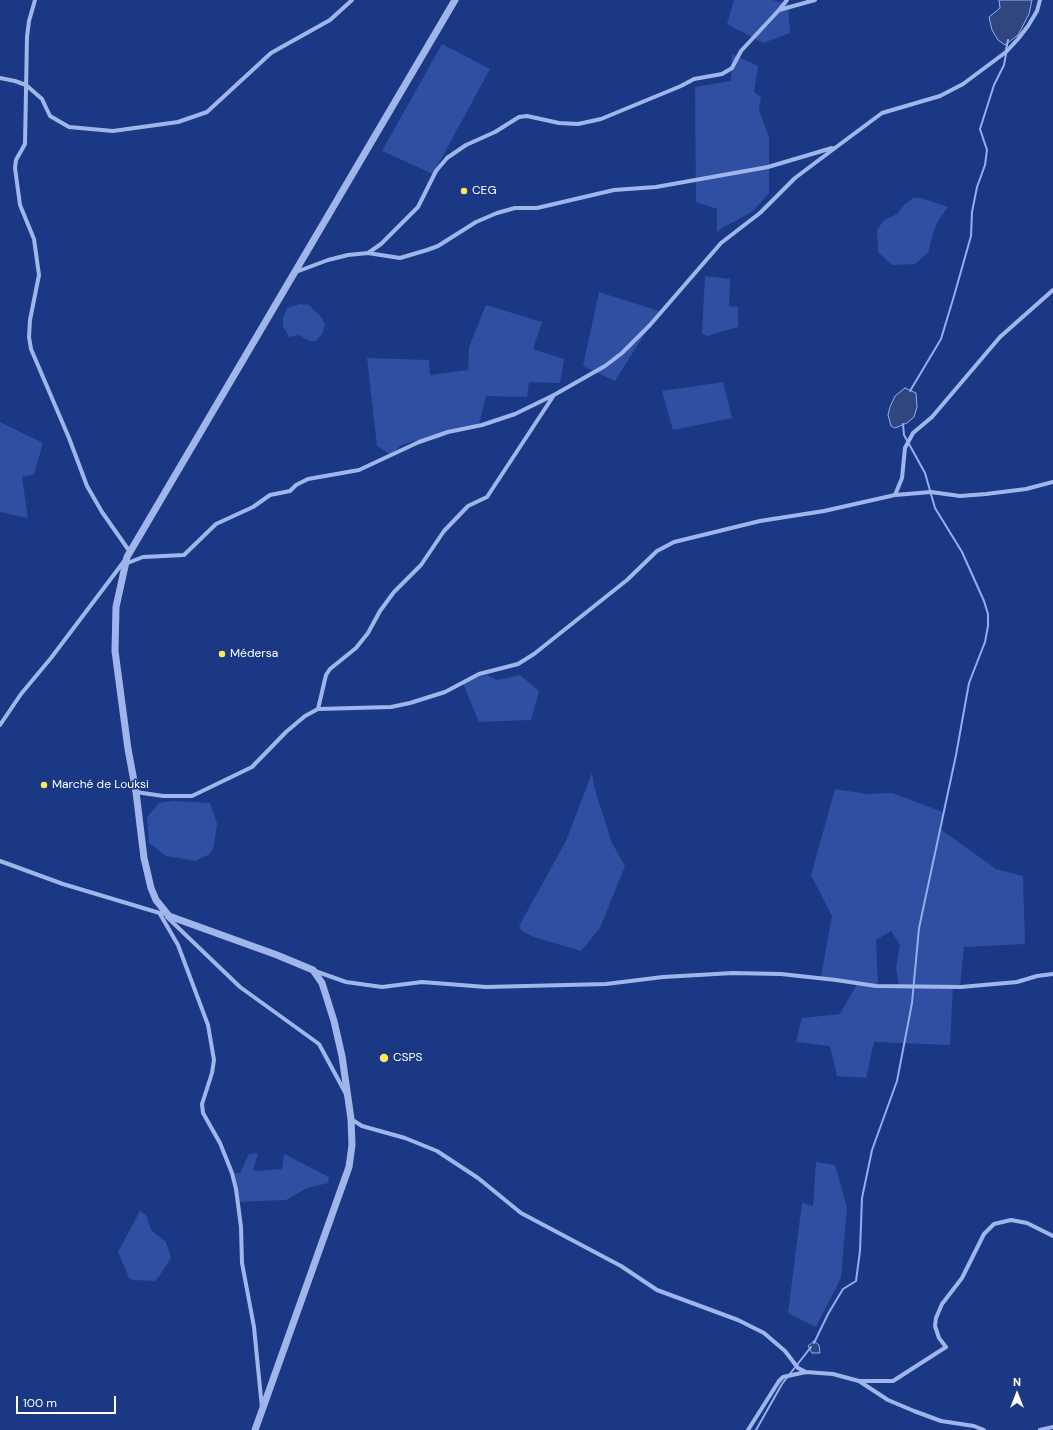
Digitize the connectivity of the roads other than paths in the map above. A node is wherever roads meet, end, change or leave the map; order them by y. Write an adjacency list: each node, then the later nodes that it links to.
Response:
1 (35, 0): 9 (street)
2 (352, 0): 9 (street)
3 (455, 0): 12 (street)
4 (787, 0): 7 (street)
5 (815, 0): 7 (street)
6 (1040, 0): 10 (street)
7 (779, 10): 11 (street)
8 (0, 78): 9 (street)
9 (26, 85): 17 (street)
10 (835, 148): 11 (street); 14 (street)
11 (368, 253): 12 (street)
12 (294, 273): 17 (street)
13 (1053, 290): 16 (street)
14 (554, 395): 17 (street); 18 (street)
15 (1053, 482): 16 (street)
16 (895, 495): 18 (street)
17 (127, 558): 19 (street); 20 (street)
18 (318, 709): 20 (street)
19 (0, 725)
20 (136, 792): 23 (street)
21 (0, 862): 22 (street)
22 (160, 914): 23 (street); 31 (street)
23 (167, 916): 24 (street); 26 (street)
24 (313, 970): 25 (street); 26 (street)
25 (1053, 974)
26 (349, 1099): 27 (street)
27 (351, 1119): 29 (street); 31 (street)
28 (1053, 1236): 30 (street)
29 (806, 1372): 30 (street); 34 (street)
30 (859, 1381): 35 (street)
31 (262, 1410): 33 (street)
32 (1053, 1426): 36 (street)
33 (255, 1430)
34 (748, 1430)
35 (984, 1430)
36 (1040, 1430)

